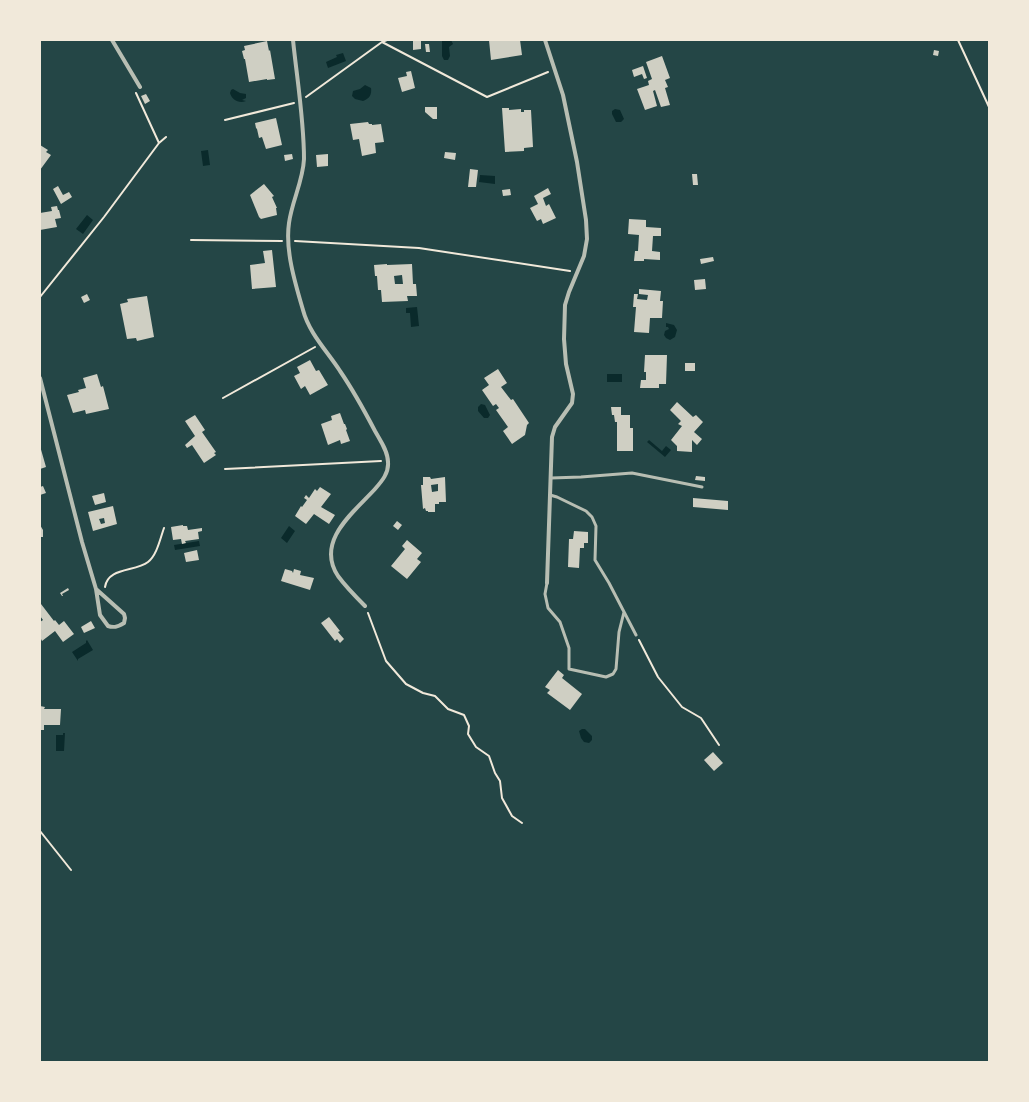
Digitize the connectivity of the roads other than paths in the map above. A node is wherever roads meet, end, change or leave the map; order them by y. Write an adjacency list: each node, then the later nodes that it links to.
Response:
1 (112, 40): 4 (street)
2 (293, 40): 11 (street)
3 (545, 40): 6 (street)
4 (140, 87)
5 (40, 378): 10 (street)
6 (551, 478): 7 (lane); 8 (street)
7 (702, 487)
8 (550, 495): 9 (street); 12 (lane)
9 (547, 583): 12 (lane)
10 (96, 589): 10 (street)
11 (365, 606)
12 (624, 612): 13 (lane)
13 (636, 635)

